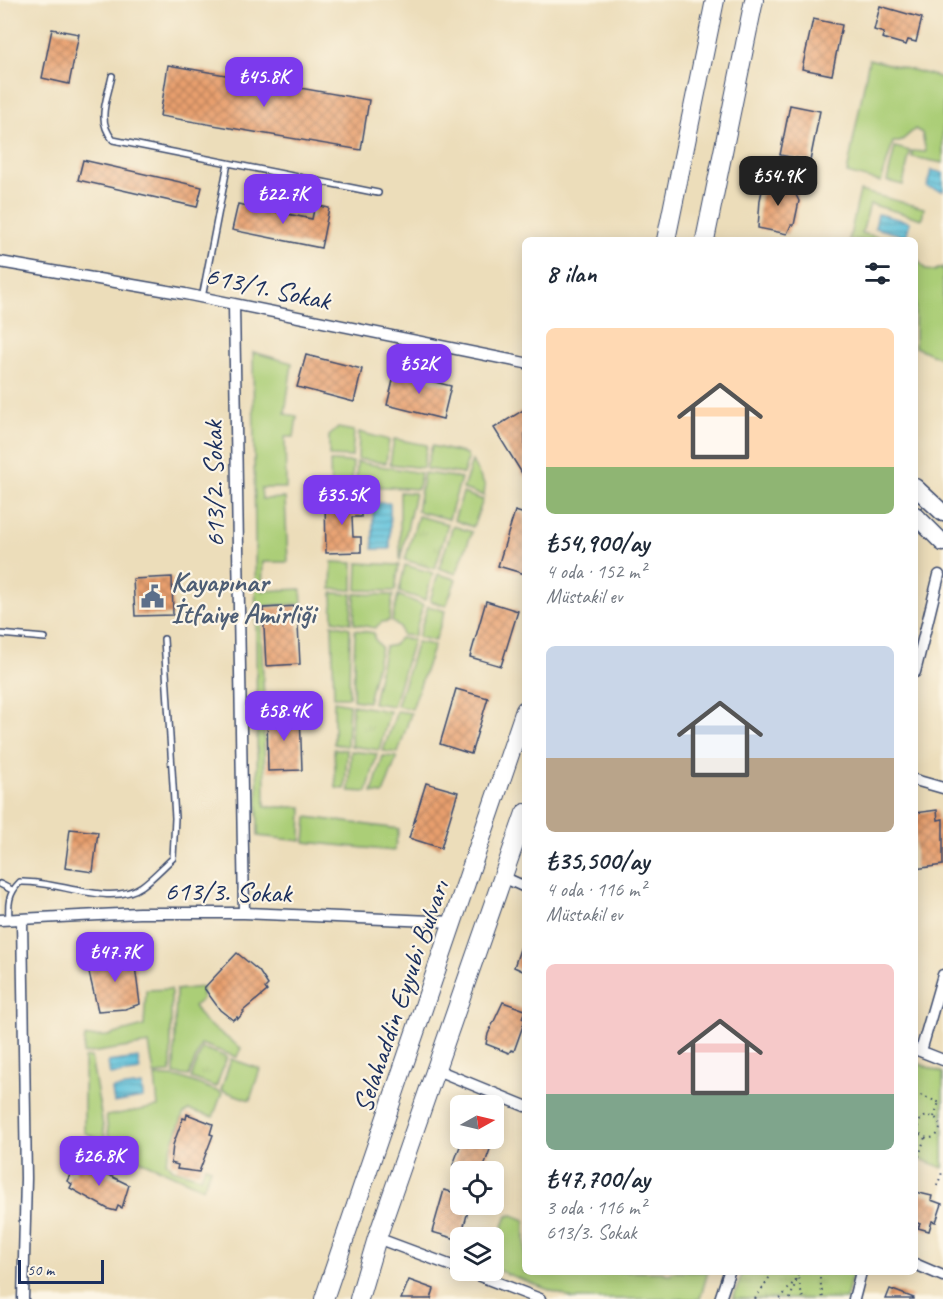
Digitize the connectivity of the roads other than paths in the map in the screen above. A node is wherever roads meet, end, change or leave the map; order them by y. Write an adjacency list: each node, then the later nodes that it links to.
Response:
1 (715, 0): 6 (main road)
2 (754, 0): 7 (main road)
3 (112, 76): 4 (lane)
4 (228, 163): 5 (lane); 9 (lane)
5 (378, 193)
6 (667, 237)
7 (706, 237)
8 (0, 261): 9 (street, 613/1. Sokak)
9 (202, 298): 10 (street, 613/1. Sokak)
10 (234, 305): 11 (street, 613/1. Sokak); 29 (street, 613/2. Sokak)
11 (522, 362)
12 (918, 490): 13 (main road)
13 (943, 513)
14 (918, 518): 15 (main road)
15 (943, 543)
16 (939, 575): 20 (street)
17 (0, 634): 18 (lane)
18 (45, 638)
19 (164, 639): 28 (lane)
20 (918, 660)
21 (522, 719): 32 (main road, Selahaddin Eyyubi Bulvarı)
22 (918, 781): 23 (street)
23 (943, 788)
24 (522, 822): 25 (main road, Selahaddin Eyyubi Bulvarı)
25 (503, 878): 27 (street); 36 (main road, Selahaddin Eyyubi Bulvarı)
26 (0, 884): 28 (lane)
27 (522, 886)
28 (12, 890): 30 (lane)
29 (243, 913): 31 (street, 613/3. Sokak); 32 (street, 613/3. Sokak)
30 (5, 920): 31 (street, 613/3. Sokak)
31 (22, 920): 45 (street)
32 (454, 922): 46 (main road, Selahaddin Eyyubi Bulvarı)
33 (943, 975): 34 (street)
34 (918, 1050): 35 (street)
35 (943, 1060)
36 (437, 1070): 37 (street); 38 (main road, Selahaddin Eyyubi Bulvarı)
37 (522, 1105)
38 (377, 1238): 39 (street); 47 (main road, Selahaddin Eyyubi Bulvarı)
39 (450, 1265)
40 (918, 1265): 43 (street)
41 (728, 1275): 49 (street)
42 (860, 1275): 50 (street)
43 (943, 1276)
44 (492, 1281): 48 (street)
45 (23, 1299)
46 (324, 1299)
47 (359, 1299)
48 (540, 1299)
49 (720, 1299)
50 (854, 1299)

